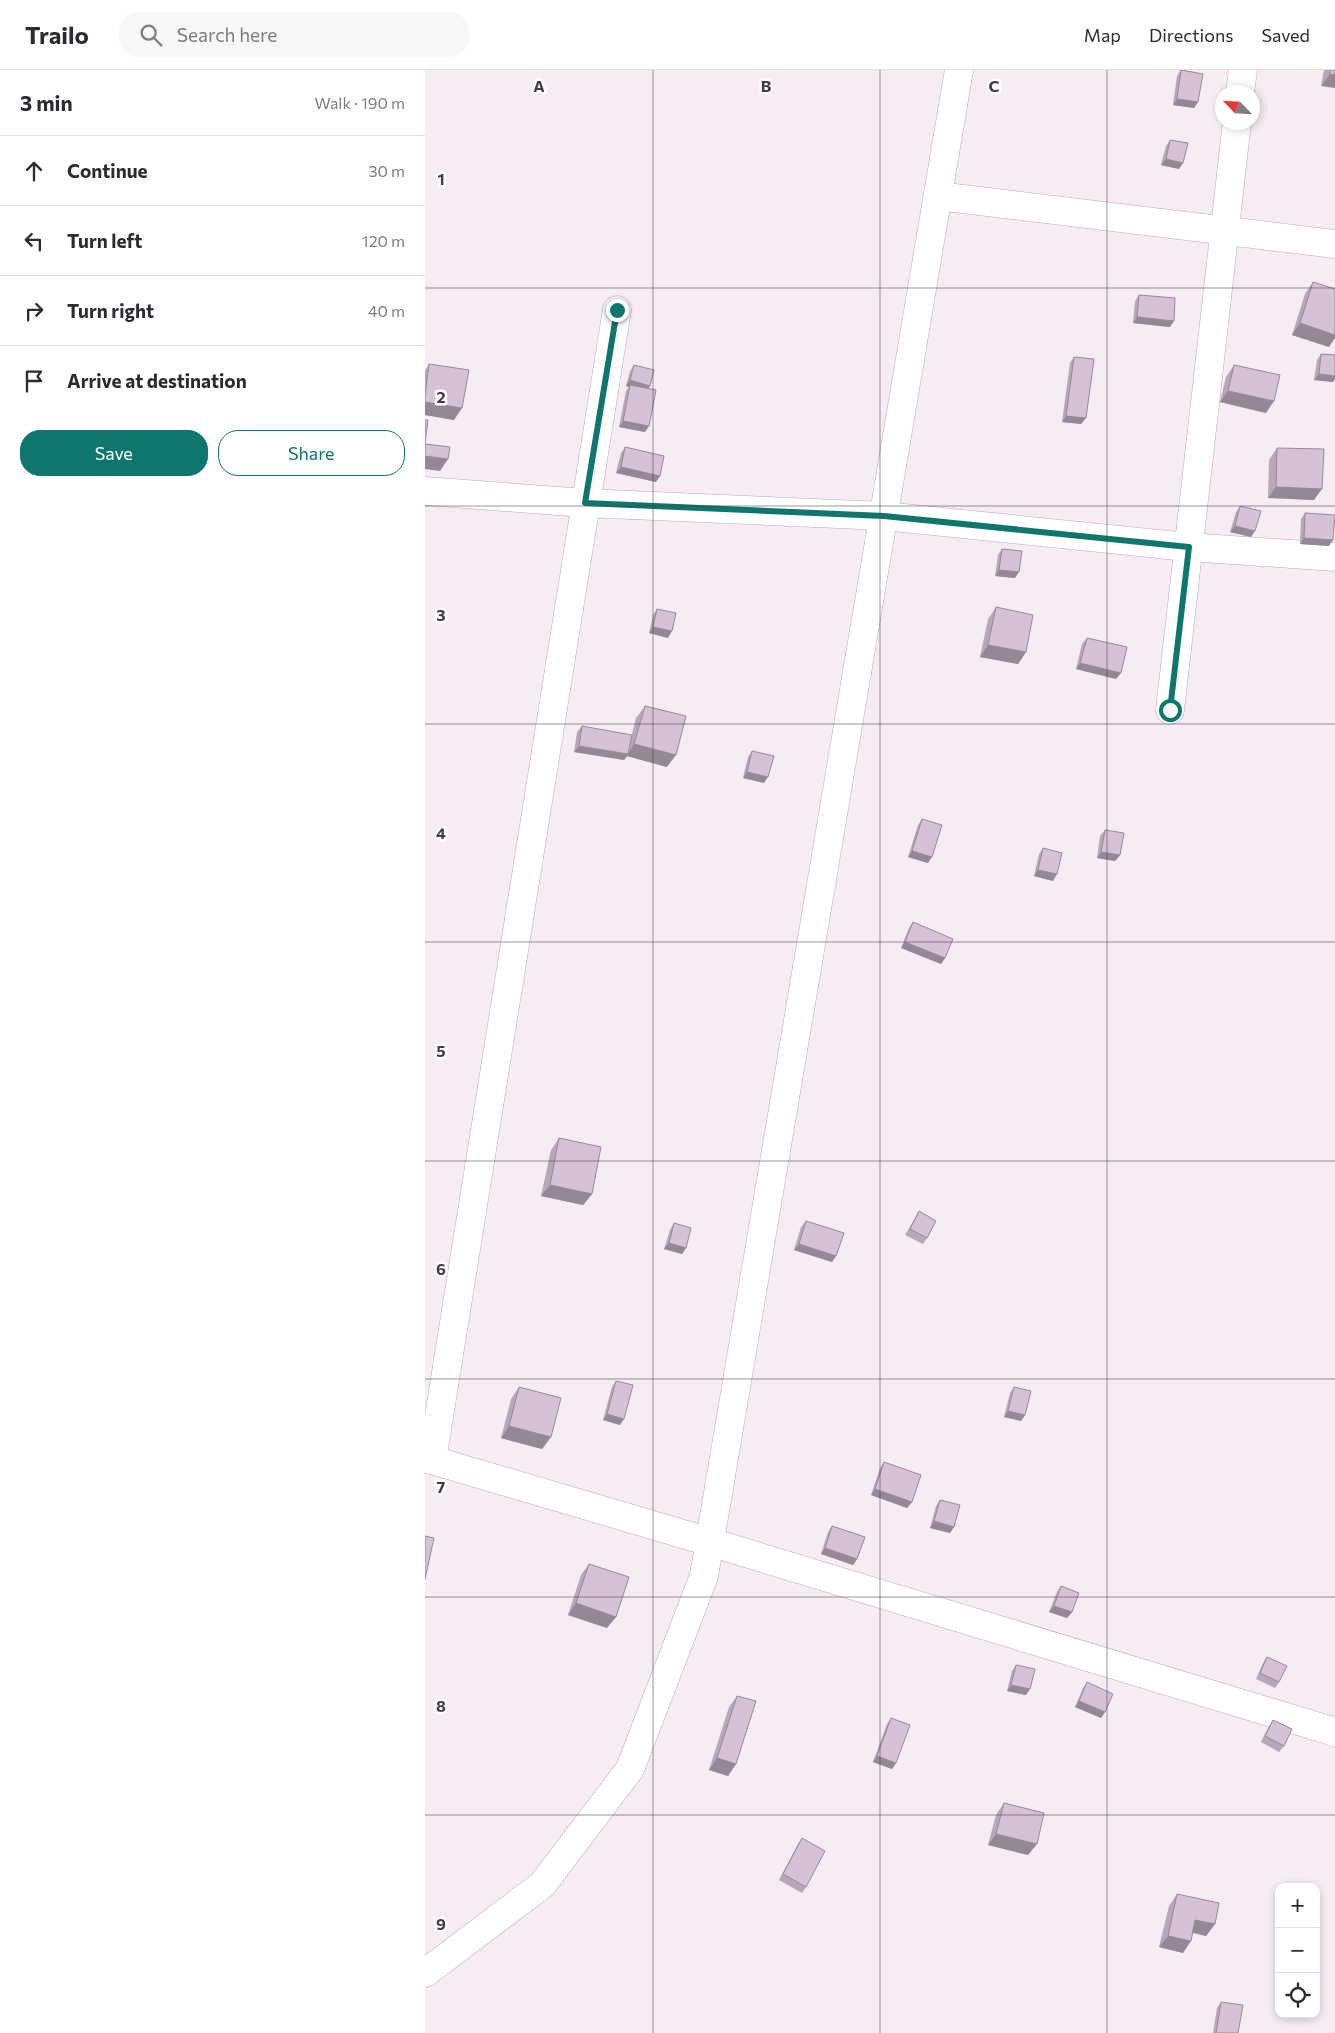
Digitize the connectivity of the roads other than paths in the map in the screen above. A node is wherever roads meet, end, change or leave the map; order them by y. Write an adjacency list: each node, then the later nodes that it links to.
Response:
1 (959, 70): 5 (street)
2 (1243, 70): 3 (street)
3 (1241, 85)
4 (1236, 130): 6 (street)
5 (938, 196): 6 (street); 11 (street)
6 (1223, 231): 7 (street); 12 (street)
7 (1335, 244)
8 (617, 310): 10 (street)
9 (425, 491): 10 (street)
10 (585, 503): 11 (street); 15 (street)
11 (884, 516): 12 (street); 16 (street)
12 (1189, 547): 13 (street); 14 (street)
13 (1335, 557)
14 (1170, 710)
15 (428, 1459): 16 (street)
16 (710, 1542): 17 (street); 18 (street)
17 (1335, 1732)
18 (425, 1973)

